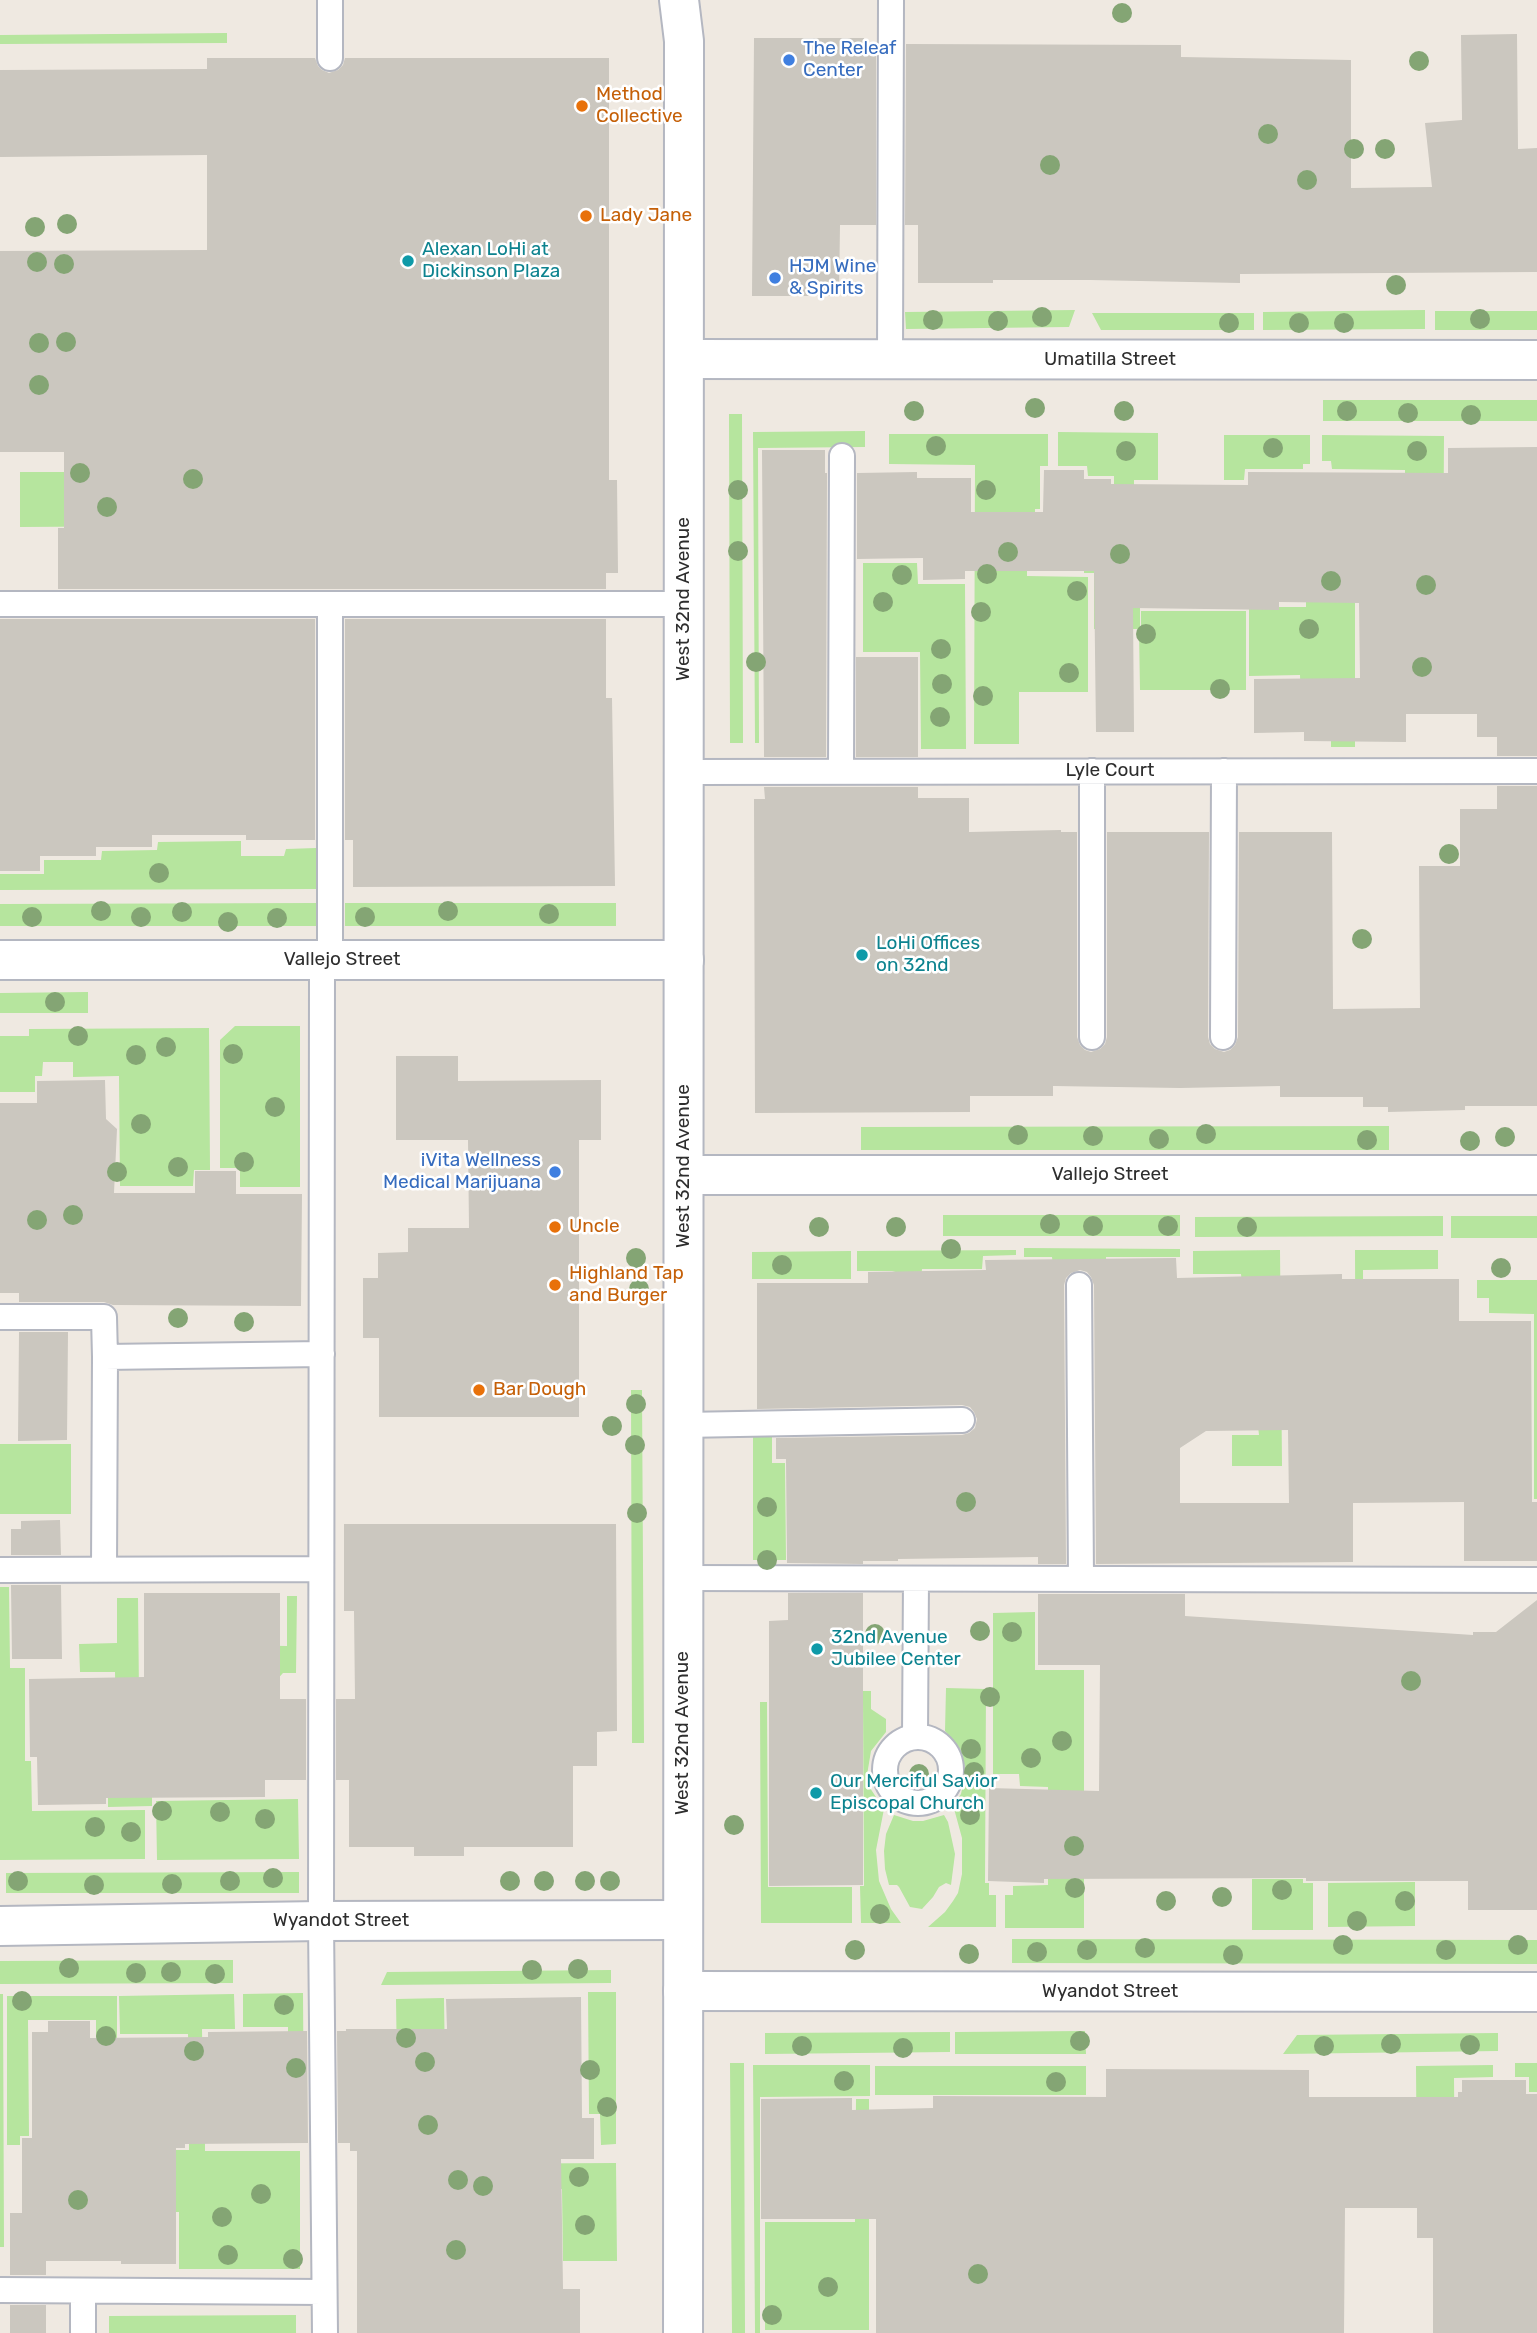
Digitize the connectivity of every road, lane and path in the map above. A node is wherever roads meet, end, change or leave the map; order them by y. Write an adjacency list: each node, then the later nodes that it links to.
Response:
1 (330, 0): 4 (lane)
2 (679, 0): 5 (street, West 32nd Avenue)
3 (891, 0): 6 (lane)
4 (330, 58)
5 (684, 359): 6 (street, Umatilla Street); 11 (street, West 32nd Avenue)
6 (890, 360): 7 (street, Umatilla Street)
7 (1537, 360)
8 (842, 456): 12 (lane)
9 (0, 604): 10 (lane)
10 (330, 604): 11 (lane); 18 (lane)
11 (684, 604): 16 (street, West 32nd Avenue)
12 (841, 771): 13 (lane, Lyle Court); 16 (lane, Lyle Court)
13 (1092, 771): 14 (lane, Lyle Court); 20 (lane)
14 (1224, 771): 15 (lane, Lyle Court); 21 (lane)
15 (1537, 771)
16 (684, 772): 19 (street, West 32nd Avenue)
17 (0, 960): 18 (street, Vallejo Street)
18 (326, 960): 19 (street, Vallejo Street); 26 (lane)
19 (684, 960): 22 (street, West 32nd Avenue)
20 (1092, 1037)
21 (1223, 1037)
22 (684, 1175): 23 (street, Vallejo Street); 29 (street, West 32nd Avenue)
23 (1537, 1175)
24 (1079, 1285): 35 (lane)
25 (0, 1317): 27 (lane)
26 (322, 1354): 27 (lane); 30 (lane)
27 (105, 1357): 32 (lane)
28 (962, 1420): 29 (lane)
29 (683, 1425): 33 (street, West 32nd Avenue)
30 (321, 1569): 32 (lane); 39 (lane)
31 (0, 1570): 32 (lane)
32 (104, 1570)
33 (683, 1578): 34 (lane); 38 (street, West 32nd Avenue)
34 (916, 1579): 35 (lane); 37 (lane)
35 (1081, 1579): 36 (lane)
36 (1537, 1580)
37 (915, 1736)
38 (683, 1920): 39 (street, Wyandot Street); 41 (street, West 32nd Avenue)
39 (321, 1921): 40 (street, Wyandot Street); 45 (lane)
40 (0, 1926)
41 (683, 1991): 42 (street, Wyandot Street); 48 (street, West 32nd Avenue)
42 (1537, 1992)
43 (0, 2290): 44 (lane)
44 (83, 2291): 45 (lane); 46 (lane)
45 (324, 2292): 47 (lane)
46 (83, 2333)
47 (324, 2333)
48 (683, 2333)

